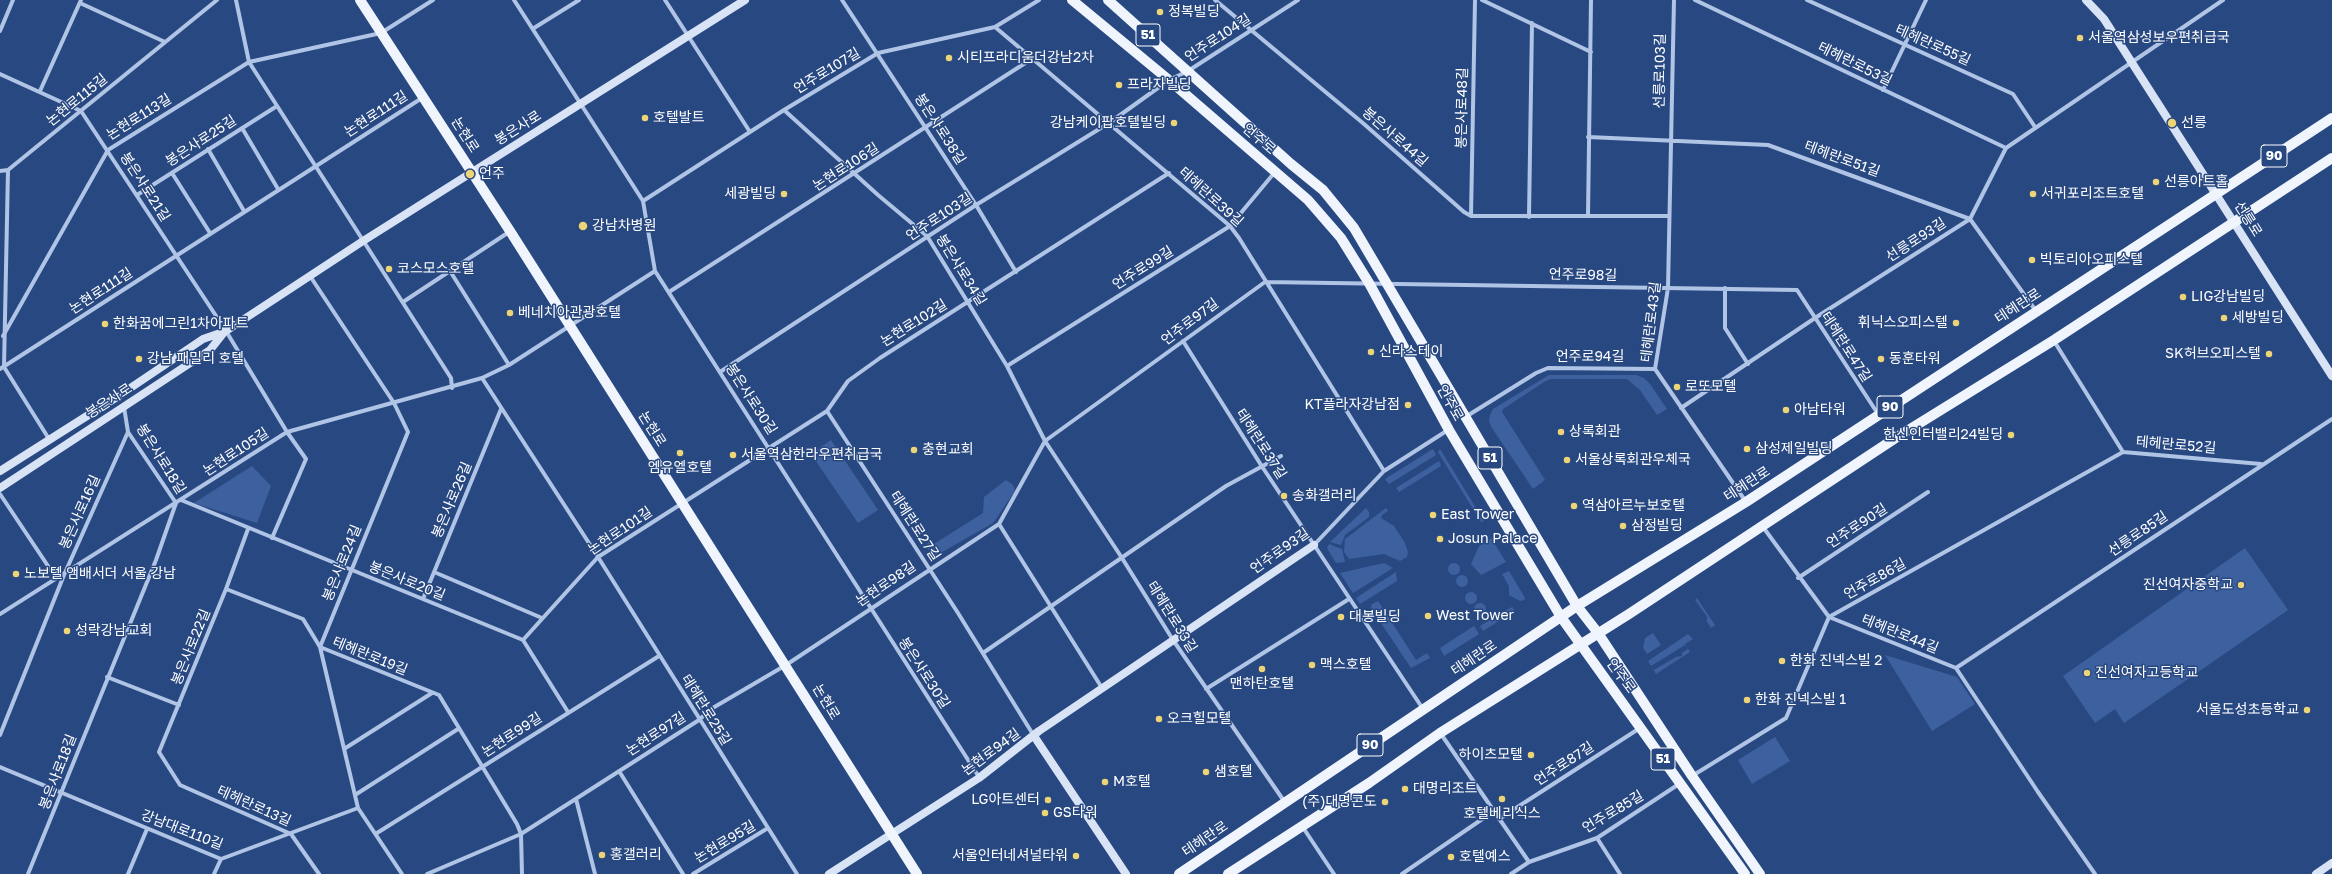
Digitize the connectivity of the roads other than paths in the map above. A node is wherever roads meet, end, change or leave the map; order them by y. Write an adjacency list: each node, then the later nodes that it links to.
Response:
1 (13, 0): 32 (street)
2 (217, 0): 35 (street, 논현로115길)
3 (236, 0): 40 (street)
4 (360, 0): 33 (main road, 논현로)
5 (433, 0): 33 (street)
6 (514, 0): 30 (street, 봉은사로30길)
7 (567, 0): 27 (street)
8 (579, 0): 27 (street)
9 (665, 0): 34 (street)
10 (745, 0): 34 (main road, 봉은사로)
11 (842, 0): 38 (street, 봉은사로38길)
12 (1039, 0): 29 (street, 언주로107길)
13 (1072, 0): 44 (main road, 언주로 / 51)
14 (1108, 0): 42 (main road, 언주로 / 51)
15 (1215, 0): 31 (street, 봉은사로44길)
16 (1298, 0): 31 (street, 언주로104길)
17 (1476, 0): 78 (street, 봉은사로48길)
18 (1482, 0): 28 (street)
19 (1591, 0): 37 (street)
20 (1674, 0): 59 (street, 선릉로103길)
21 (1695, 0): 45 (street, 테헤란로53길)
22 (1807, 0): 36 (street, 테헤란로55길)
23 (1925, 0): 36 (street)
24 (2086, 0): 41 (main road, 선릉로)
25 (2223, 0): 41 (street)
26 (81, 2): 35 (street); 46 (street)
27 (570, 5): 30 (street)
28 (1532, 23): 37 (street); 81 (street)
29 (995, 27): 38 (street, 언주로107길); 39 (street, 테헤란로39길)
30 (534, 28): 48 (street, 봉은사로30길)
31 (1250, 30): 42 (street, 언주로104길); 78 (street, 봉은사로44길)
32 (0, 31)
33 (381, 33): 40 (street, 논현로113길); 47 (main road, 논현로)
34 (688, 36): 48 (main road, 봉은사로); 57 (street)
35 (165, 42): 51 (street, 논현로115길)
36 (1904, 45): 45 (street); 54 (street, 테헤란로55길)
37 (1591, 52): 58 (street)
38 (878, 53): 50 (street, 언주로107길); 56 (street, 봉은사로38길)
39 (1033, 58): 53 (street, 테헤란로39길); 56 (street, 논현로106길)
40 (249, 62): 49 (street); 62 (street, 논현로113길)
41 (2132, 63): 54 (street); 73 (main road, 선릉로)
42 (1188, 71): 44 (street, 언주로104길); 97 (main road, 언주로 / 51)
43 (0, 74): 46 (street, 봉은사로21길)
44 (1169, 80): 53 (street, 언주로103길); 67 (main road, 언주로 / 51)
45 (1883, 90): 60 (street, 테헤란로53길)
46 (40, 91): 51 (street, 봉은사로21길)
47 (424, 96): 64 (street, 논현로111길); 69 (main road, 논현로)
48 (581, 104): 69 (main road, 봉은사로); 75 (street, 봉은사로30길)
49 (277, 106): 55 (street, 봉은사로25길); 64 (street)
50 (784, 110): 57 (street, 언주로107길); 71 (street, 봉은사로34길)
51 (81, 111): 62 (street, 봉은사로21길); 65 (street, 논현로115길)
52 (2332, 118): 73 (main road, 테헤란로 / 90)
53 (1109, 123): 70 (street, 테헤란로39길); 76 (street, 언주로103길)
54 (2035, 127): 60 (street)
55 (242, 128): 61 (street, 봉은사로25길); 72 (street)
56 (926, 128): 71 (street, 논현로106길); 76 (street, 봉은사로38길)
57 (750, 132): 75 (street, 언주로107길)
58 (1588, 137): 59 (street, 테헤란로51길); 79 (street)
59 (1670, 142): 80 (street, 테헤란로43길); 82 (street, 테헤란로51길)
60 (2006, 148): 82 (street)
61 (208, 149): 68 (street, 봉은사로25길); 77 (street)
62 (108, 150): 74 (street, 봉은사로21길); 109 (street, 논현로113길)
63 (2332, 158): 83 (main road, 90)
64 (316, 166): 72 (street, 논현로111길); 88 (street)
65 (8, 170): 66 (street); 91 (street)
66 (0, 171)
67 (1275, 172): 84 (street, 언주로99길); 98 (main road, 언주로 / 51)
68 (172, 173): 74 (street, 봉은사로25길); 86 (street)
69 (472, 173): 85 (main road, 논현로); 88 (main road, 봉은사로)
70 (1169, 173): 84 (street, 테헤란로39길); 94 (street, 논현로102길)
71 (855, 174): 87 (street, 봉은사로34길); 102 (street, 논현로106길)
72 (278, 189): 77 (street, 논현로111길)
73 (2216, 193): 83 (main road, 선릉로); 105 (main road, 테헤란로 / 90)
74 (137, 195): 89 (street, 봉은사로21길)
75 (643, 201): 92 (street, 봉은사로30길)
76 (976, 205): 87 (street, 언주로103길); 94 (street, 봉은사로38길)
77 (244, 211): 86 (street, 논현로111길)
78 (1471, 216): 81 (street)
79 (1588, 216): 80 (street); 81 (street)
80 (1669, 216): 99 (street, 테헤란로43길)
81 (1529, 217)
82 (1970, 219): 105 (street); 106 (street, 선릉로93길)
83 (2234, 222): 110 (main road, 90); 118 (main road, 선릉로)
84 (1230, 226): 96 (street, 테헤란로39길); 114 (street, 언주로99길)
85 (510, 231): 93 (street); 107 (main road, 논현로)
86 (210, 233): 89 (street, 논현로111길)
87 (927, 236): 104 (street, 봉은사로34길); 117 (street, 언주로103길)
88 (363, 241): 95 (main road, 봉은사로); 103 (street)
89 (176, 255): 108 (street, 봉은사로21길); 115 (street, 논현로111길)
90 (0, 262): 91 (street)
91 (6, 262): 109 (street)
92 (655, 270): 102 (street, 봉은사로30길); 107 (street)
93 (450, 271): 103 (street); 113 (street)
94 (1016, 272): 104 (street, 논현로102길)
95 (310, 276): 108 (main road, 봉은사로); 121 (street, 봉은사로24길)
96 (1266, 282): 98 (street); 111 (street, 언주로97길); 140 (street, 테헤란로39길)
97 (1388, 282): 98 (street, 언주로98길); 99 (street, 언주로98길); 127 (main road, 언주로 / 51)
98 (1368, 283): 129 (main road, 언주로 / 51)
99 (1668, 288): 100 (street, 언주로98길); 116 (street, 테헤란로43길)
100 (1725, 288): 101 (street, 언주로98길); 112 (street)
101 (1797, 290): 106 (street, 테헤란로47길)
102 (669, 292): 117 (street, 봉은사로30길)
103 (403, 302): 120 (street)
104 (968, 302): 114 (street, 봉은사로34길); 125 (street, 논현로102길)
105 (2036, 311): 126 (main road, 테헤란로 / 90)
106 (1815, 318): 112 (street, 선릉로93길); 126 (street, 테헤란로47길)
107 (570, 325): 113 (street, 논현로105길); 146 (main road, 논현로)
108 (226, 331): 122 (main road, 봉은사로); 131 (street); 132 (main road, 봉은사로)
109 (1, 336): 115 (street)
110 (2054, 340): 135 (street, 테헤란로52길); 149 (main road, 90)
111 (1183, 341): 133 (street, 언주로97길); 138 (street, 테헤란로37길)
112 (1748, 364): 123 (street, 선릉로93길)
113 (509, 365): 119 (street, 논현로105길)
114 (1007, 366): 133 (street, 봉은사로34길)
115 (2, 368): 132 (street)
116 (1655, 369): 123 (street, 테헤란로43길); 127 (street, 언주로94길)
117 (720, 372): 134 (street, 봉은사로30길)
118 (2332, 376)
119 (482, 378): 120 (street, 논현로105길); 124 (street)
120 (452, 388): 121 (street, 논현로105길)
121 (394, 403): 131 (street, 논현로105길); 156 (street, 봉은사로24길)
122 (124, 407): 130 (street, 봉은사로18길); 141 (main road, 봉은사로)
123 (1681, 408): 145 (street, 테헤란로43길)
124 (501, 409): 153 (street); 157 (street, 봉은사로26길)
125 (827, 411): 134 (street, 논현로102길); 155 (street, 테헤란로27길)
126 (1878, 415): 145 (main road, 테헤란로 / 90)
127 (1466, 417): 165 (main road, 언주로 / 51)
128 (2332, 419): 137 (street, 선릉로85길)
129 (1449, 430): 140 (street, 언주로93길); 168 (main road, 언주로 / 51)
130 (128, 432): 147 (street, 봉은사로18길); 158 (street, 봉은사로16길)
131 (287, 432): 144 (street, 논현로105길); 151 (street)
132 (49, 439): 139 (main road, 봉은사로)
133 (1045, 441): 148 (street, 논현로98길); 154 (street, 테헤란로33길)
134 (769, 448): 146 (street, 논현로102길); 166 (street, 봉은사로30길)
135 (2123, 452): 137 (street, 테헤란로52길); 169 (street, 언주로86길)
136 (1281, 456): 138 (street)
137 (2262, 464): 179 (street, 선릉로85길)
138 (1261, 465): 152 (street, 테헤란로37길); 154 (street)
139 (0, 471)
140 (1384, 471): 152 (street, 언주로93길)
141 (0, 488)
142 (1928, 492): 160 (street, 언주로90길)
143 (0, 494): 159 (street)
144 (181, 500): 147 (street, 논현로105길); 150 (street, 봉은사로20길)
145 (1746, 502): 165 (main road, 테헤란로 / 90)
146 (682, 503): 153 (street, 논현로101길); 178 (main road, 논현로)
147 (176, 504): 158 (street, 논현로105길); 180 (street, 봉은사로18길)
148 (999, 524): 155 (street, 논현로98길); 164 (street)
149 (1762, 526): 160 (street, 테헤란로44길); 171 (main road, 90)
150 (248, 529): 151 (street, 봉은사로20길); 161 (street, 봉은사로22길)
151 (272, 538): 156 (street, 봉은사로20길)
152 (1314, 544): 163 (street, 테헤란로37길); 173 (main road, 언주로93길)
153 (598, 557): 170 (street, 논현로101길); 177 (street, 테헤란로25길)
154 (1122, 558): 164 (street); 173 (street, 테헤란로33길)
155 (928, 569): 166 (street, 논현로98길); 176 (street, 테헤란로27길)
156 (350, 570): 162 (street, 봉은사로20길); 175 (street, 봉은사로24길)
157 (434, 572): 162 (street, 봉은사로26길); 170 (street)
158 (64, 575): 159 (street, 논현로105길); 191 (street, 봉은사로16길)
159 (56, 578): 167 (street, 논현로105길)
160 (1798, 578): 169 (street, 테헤란로44길)
161 (226, 589): 175 (street, 테헤란로19길); 184 (street, 봉은사로22길)
162 (423, 599): 172 (street, 봉은사로20길)
163 (1349, 599): 182 (street); 185 (street, 테헤란로37길)
164 (1050, 606): 176 (street); 181 (street)
165 (1577, 606): 168 (main road, 테헤란로 / 90); 171 (main road, 언주로 / 51)
166 (870, 609): 178 (street, 논현로98길); 199 (street, 봉은사로30길)
167 (0, 614)
168 (1561, 617): 174 (main road, 언주로 / 51); 185 (main road, 테헤란로 / 90)
169 (1829, 617): 179 (street, 테헤란로44길); 198 (street)
170 (542, 618): 172 (street, 논현로101길)
171 (1598, 633): 174 (main road, 90); 198 (main road, 언주로 / 51)
172 (523, 640): 186 (street)
173 (1173, 640): 181 (main road, 논현로94길); 182 (street, 테헤란로33길)
174 (1581, 644): 188 (main road, 언주로 / 51); 190 (main road, 90)
175 (320, 647): 183 (street, 테헤란로19길); 193 (street)
176 (983, 653): 192 (street, 테헤란로27길)
177 (659, 656): 186 (street, 논현로99길); 187 (street, 테헤란로25길)
178 (786, 664): 187 (street, 논현로97길); 214 (main road, 논현로)
179 (1956, 668): 241 (street)
180 (107, 677): 184 (street); 201 (street, 봉은사로18길)
181 (1103, 688): 192 (main road, 논현로94길)
182 (1206, 689): 204 (street, 테헤란로33길)
183 (432, 693): 189 (street, 테헤란로19길); 193 (street)
184 (179, 705): 196 (street, 봉은사로22길)
185 (1424, 709): 204 (main road, 테헤란로 / 90)
186 (568, 712): 195 (street, 논현로99길)
187 (699, 720): 197 (street, 논현로97길); 209 (street, 테헤란로25길)
188 (1641, 727): 200 (main road, 언주로 / 51); 207 (street, 언주로87길)
189 (458, 729): 195 (street, 테헤란로19길); 202 (street)
190 (1440, 734): 206 (street); 208 (main road, 90)
191 (0, 735)
192 (1034, 736): 199 (main road, 논현로94길); 232 (main road, 테헤란로27길)
193 (344, 749): 202 (street)
194 (0, 768): 201 (street, 강남대로110길)
195 (482, 768): 212 (street, 논현로99길); 213 (street, 테헤란로19길)
196 (170, 770): 211 (street, 테헤란로13길)
197 (619, 771): 203 (street, 논현로97길); 227 (street, 논현로97길)
198 (1692, 776): 240 (main road, 언주로 / 51)
199 (979, 778): 214 (main road, 논현로94길)
200 (1680, 784): 215 (street, 언주로85길); 239 (main road, 언주로 / 51)
201 (61, 794): 210 (street, 강남대로110길); 219 (street, 봉은사로18길)
202 (354, 795): 205 (street)
203 (576, 799): 213 (street, 논현로97길); 226 (street)
204 (1284, 801): 233 (main road, 테헤란로 / 90)
205 (358, 808): 211 (street, 강남대로110길); 212 (street)
206 (1494, 811): 207 (street); 236 (street)
207 (1499, 819): 217 (street)
208 (1302, 825): 234 (main road, 90); 235 (street)
209 (768, 828): 228 (street, 논현로95길); 229 (street, 테헤란로25길)
210 (147, 829): 216 (street, 강남대로110길); 220 (street)
211 (291, 834): 216 (street, 강남대로110길); 222 (street, 테헤란로13길)
212 (377, 834): 223 (street)
213 (521, 834): 224 (street, 논현로97길); 225 (street, 테헤란로19길)
214 (892, 834): 230 (main road, 논현로94길); 231 (main road, 논현로)
215 (1597, 838): 217 (street, 언주로85길); 238 (street)
216 (221, 859): 221 (street)
217 (1529, 862): 237 (street, 언주로85길)
218 (2332, 863): 242 (main road)
219 (28, 874)
220 (128, 874)
221 (214, 874)
222 (319, 874)
223 (402, 874)
224 (427, 874)
225 (522, 874)
226 (595, 874)
227 (683, 874)
228 (693, 874)
229 (797, 874)
230 (829, 874)
231 (917, 874)
232 (1126, 874)
233 (1179, 874)
234 (1228, 874)
235 (1334, 874)
236 (1402, 874)
237 (1511, 874)
238 (1620, 874)
239 (1745, 874)
240 (1760, 874)
241 (2095, 874)
242 (2316, 874)

